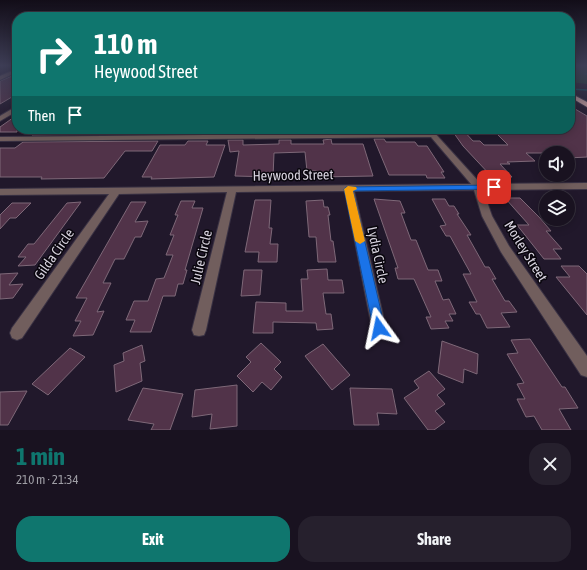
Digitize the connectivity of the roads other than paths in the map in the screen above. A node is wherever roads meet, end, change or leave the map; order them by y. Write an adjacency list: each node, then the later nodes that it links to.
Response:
1 (575, 98): 2 (main road)
2 (587, 105)
3 (12, 111): 4 (street)
4 (0, 119)
5 (185, 134): 7 (street)
6 (433, 134): 9 (street, Morley Street)
7 (0, 139)
8 (587, 186): 9 (street, Heywood Street)
9 (478, 187): 10 (street, Heywood Street); 17 (street, Morley Street)
10 (348, 189): 11 (street, Heywood Street); 14 (street, Lydia Circle)
11 (232, 190): 13 (street, Heywood Street); 15 (street, Julie Circle)
12 (0, 192): 13 (street, Heywood Street)
13 (115, 192): 16 (street, Gilda Circle)
14 (379, 328)
15 (199, 330)
16 (17, 333)
17 (587, 369)

